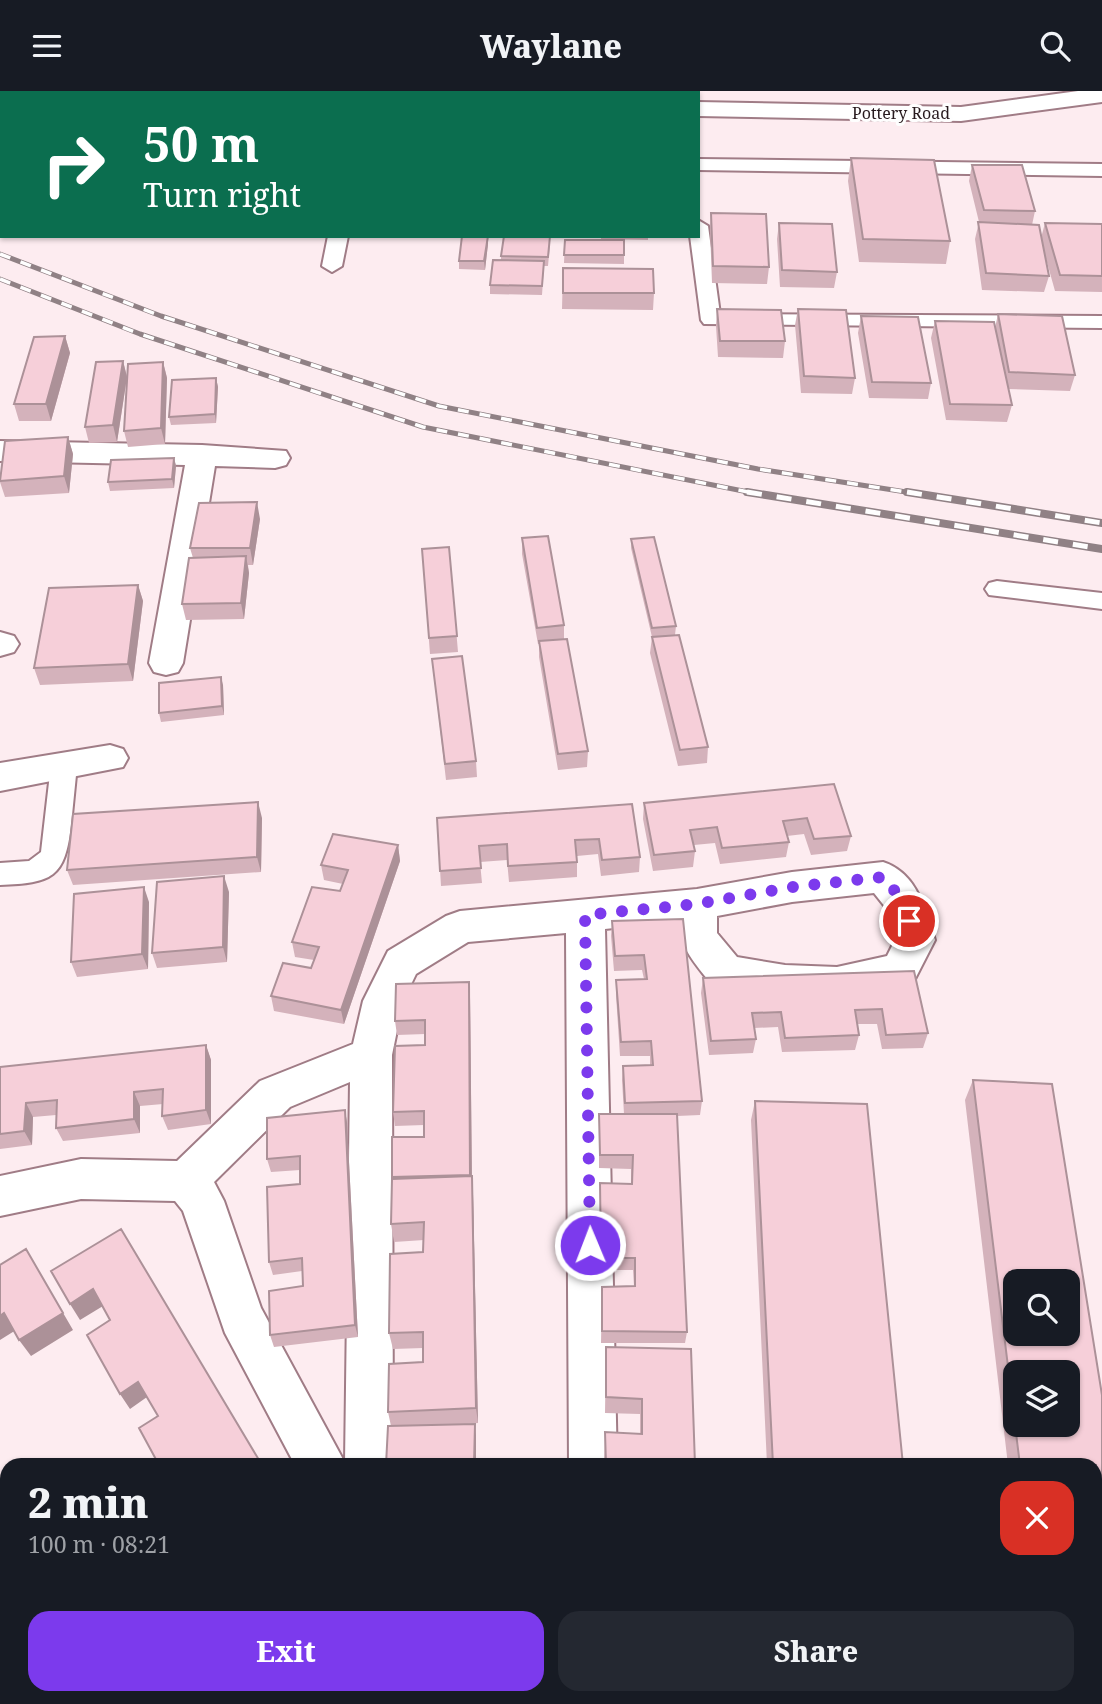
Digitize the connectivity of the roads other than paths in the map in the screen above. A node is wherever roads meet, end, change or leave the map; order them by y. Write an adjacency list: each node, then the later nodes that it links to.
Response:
1 (1102, 95): 2 (street, Pottery Road)
2 (700, 109)
3 (700, 164): 4 (lane)
4 (1102, 170)
5 (338, 238): 7 (lane)
6 (700, 238): 8 (lane)
7 (332, 266)
8 (1102, 322)
9 (0, 451): 10 (street)
10 (202, 456): 11 (street); 14 (street)
11 (275, 458)
12 (997, 589): 13 (lane)
13 (1102, 601)
14 (166, 663)
15 (110, 758): 16 (street)
16 (64, 765): 17 (street); 18 (lane)
17 (0, 776)
18 (0, 874)
19 (697, 904): 19 (street); 20 (street)
20 (585, 915): 21 (street); 26 (street)
21 (371, 1055): 22 (street); 25 (street)
22 (186, 1181): 23 (street); 24 (street)
23 (0, 1196)
24 (317, 1458)
25 (369, 1458)
26 (593, 1458)

